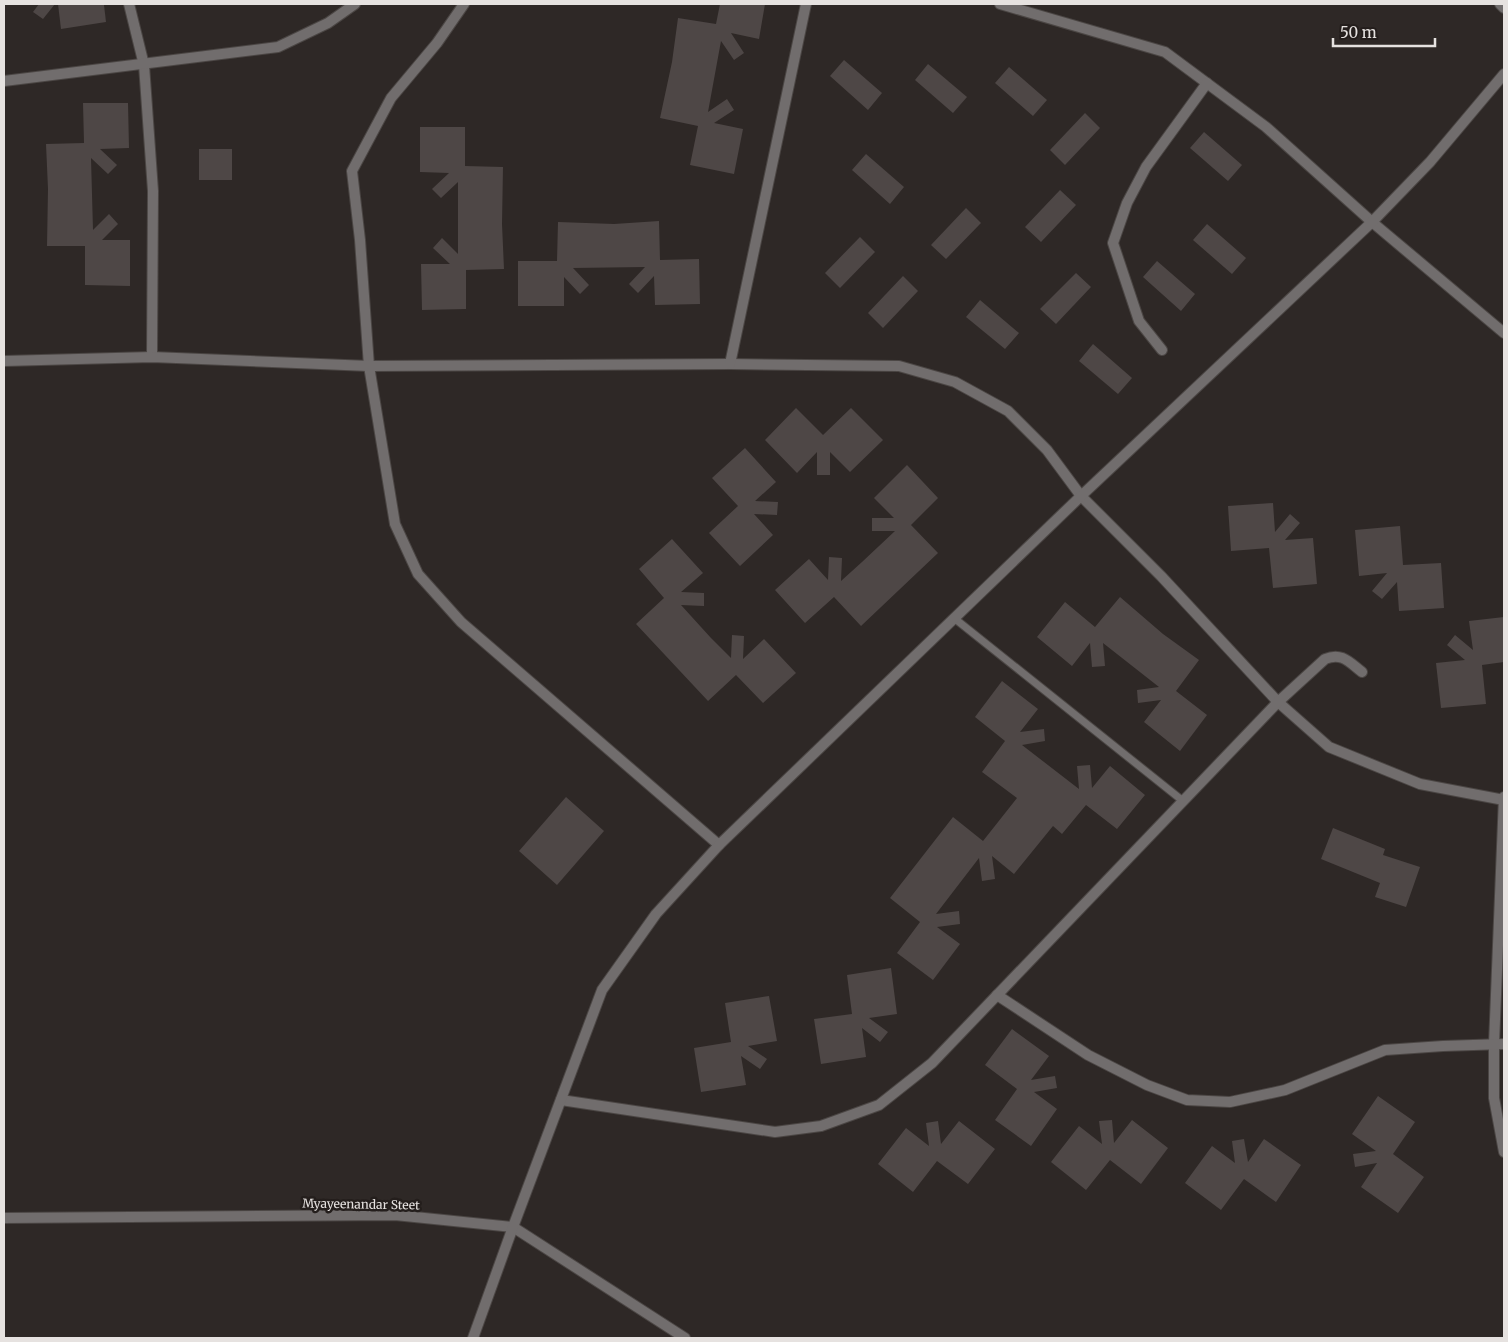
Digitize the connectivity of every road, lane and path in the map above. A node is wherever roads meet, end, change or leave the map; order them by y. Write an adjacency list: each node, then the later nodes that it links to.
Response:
1 (129, 4): 8 (street)
2 (355, 4): 8 (street)
3 (464, 4): 18 (street)
4 (806, 4): 17 (street)
5 (1000, 4): 11 (street)
6 (1500, 4): 7 (street)
7 (1504, 8)
8 (144, 65): 10 (street); 15 (street)
9 (1504, 74): 12 (street)
10 (4, 81)
11 (1207, 83): 12 (street); 14 (street)
12 (1372, 222): 13 (street); 19 (street)
13 (1504, 333)
14 (1162, 350)
15 (152, 357): 16 (street); 18 (street)
16 (4, 361)
17 (730, 364): 18 (street); 19 (street)
18 (369, 366): 25 (street)
19 (1082, 496): 20 (street); 22 (street)
20 (954, 618): 24 (lane); 25 (street)
21 (1362, 672): 22 (street)
22 (1278, 702): 23 (street); 24 (street)
23 (1504, 799): 27 (street)
24 (1184, 801): 26 (street)
25 (719, 845): 28 (street)
26 (998, 995): 27 (street); 28 (street)
27 (1499, 1044): 29 (street)
28 (561, 1100): 31 (street)
29 (1504, 1152)
30 (4, 1218): 31 (street, Myayeenandar Steet)
31 (513, 1227): 32 (street); 33 (street, Myayeenandar Steet)
32 (473, 1338)
33 (685, 1338)

